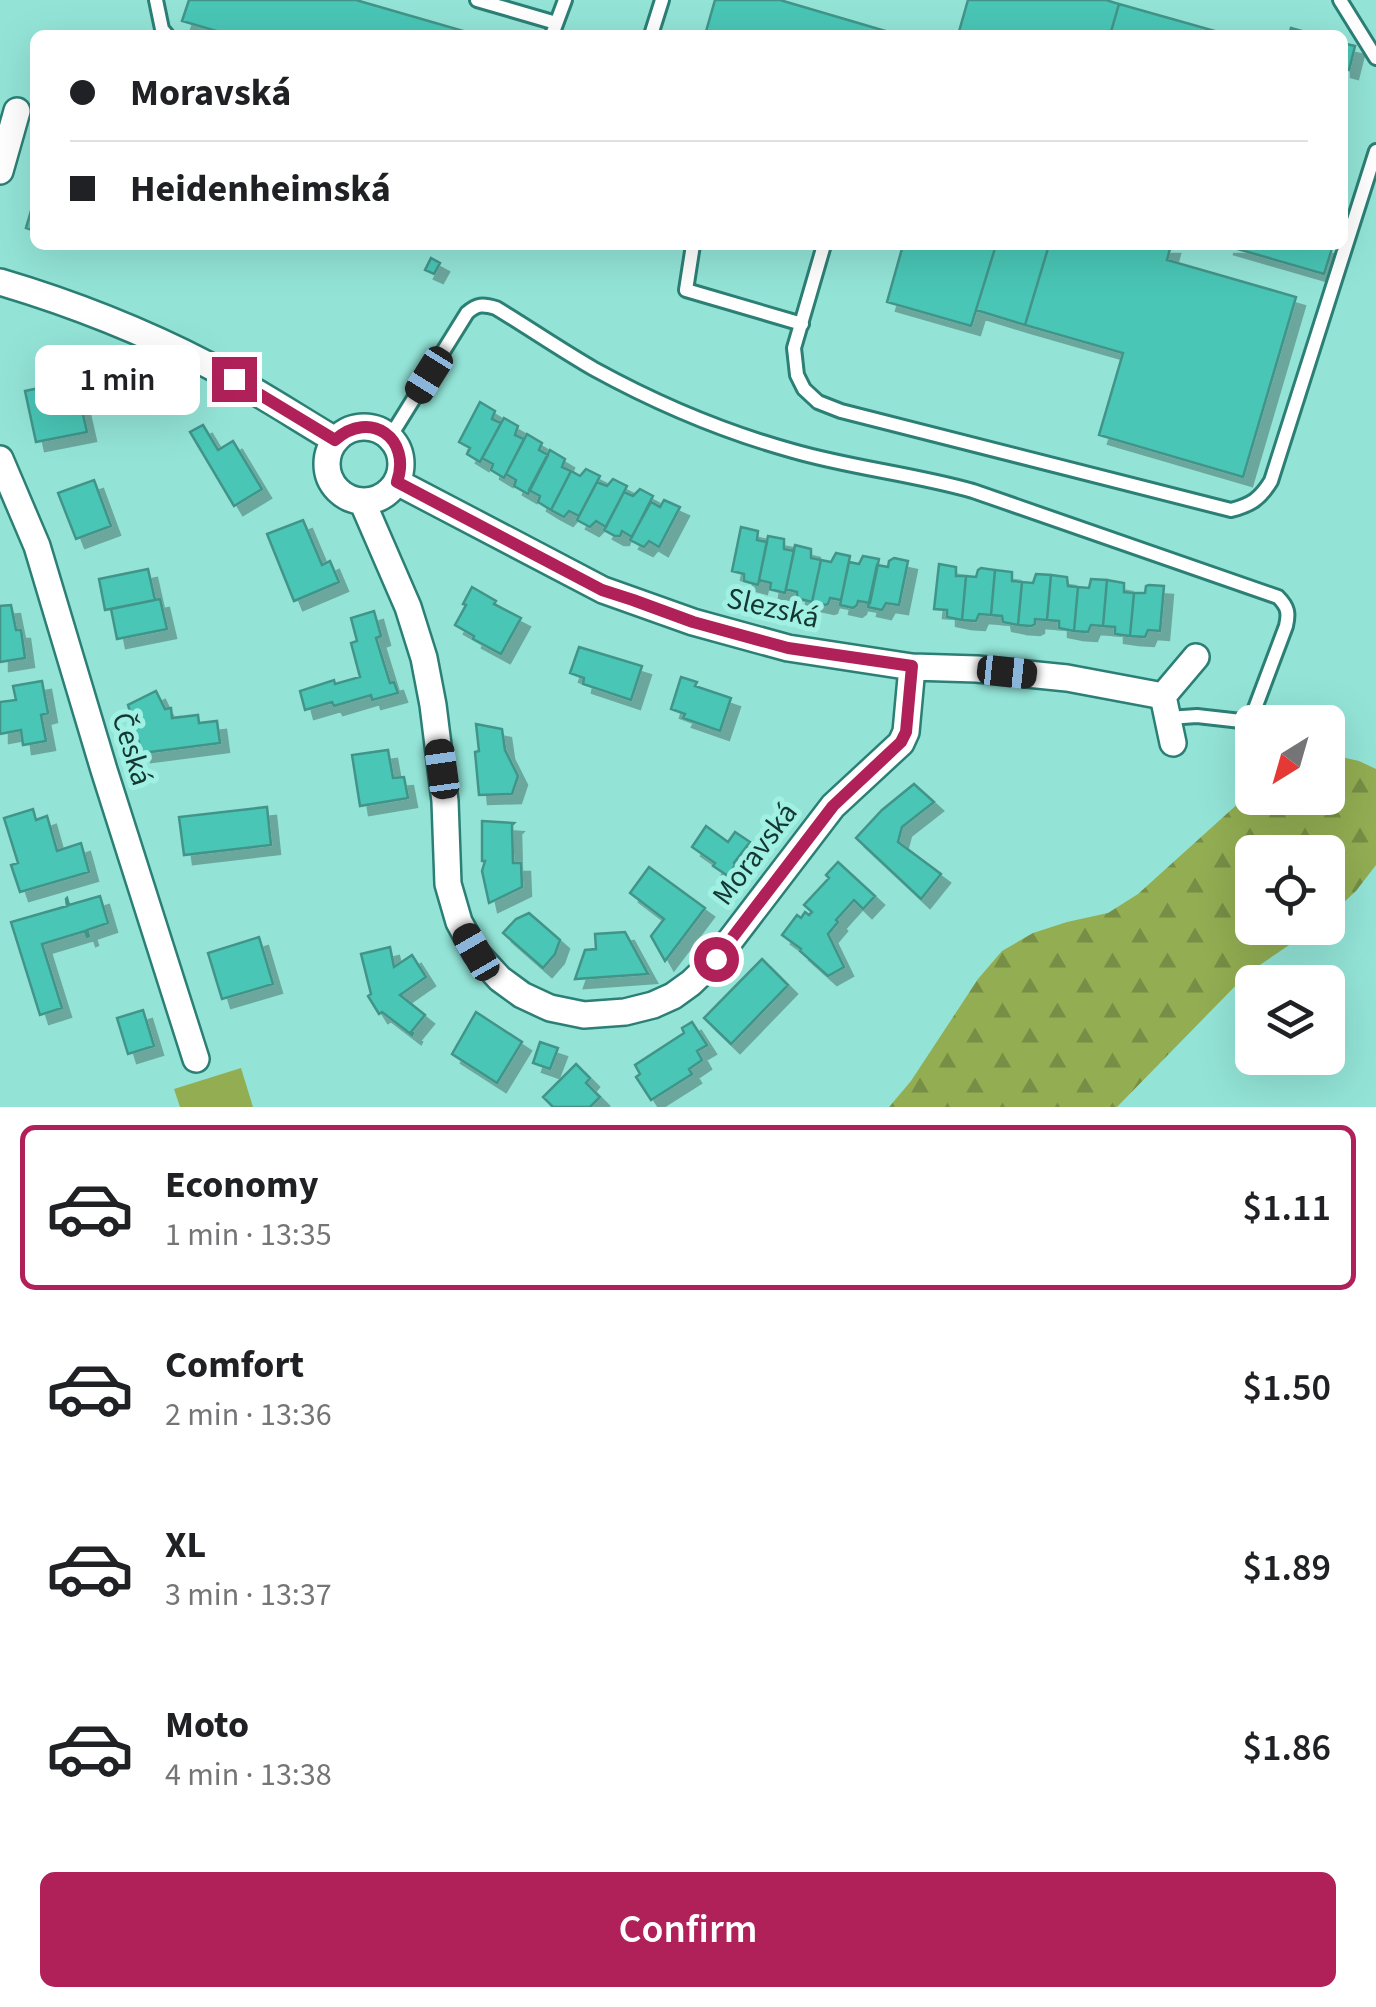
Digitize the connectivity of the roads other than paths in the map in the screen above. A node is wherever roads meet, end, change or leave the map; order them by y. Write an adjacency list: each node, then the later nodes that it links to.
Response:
1 (156, 0): 7 (lane)
2 (477, 0): 6 (lane)
3 (565, 0): 6 (lane)
4 (662, 0): 8 (lane)
5 (1340, 0): 9 (lane)
6 (554, 29)
7 (162, 30)
8 (653, 30)
9 (1376, 58)
10 (17, 111): 12 (street)
11 (1376, 151): 13 (lane)
12 (0, 171)
13 (1348, 239)
14 (693, 250): 18 (lane)
15 (823, 250): 18 (lane)
16 (1345, 250): 18 (lane)
17 (0, 282): 20 (street)
18 (802, 324)
19 (390, 437): 20 (street); 22 (street); 26 (lane)
20 (335, 440): 23 (street)
21 (0, 459): 27 (street, Česká)
22 (397, 482): 23 (street); 25 (street, Slezská)
23 (362, 501): 25 (street, Moravská)
24 (1196, 658): 26 (street)
25 (912, 666): 26 (street, Slezská)
26 (1168, 719)
27 (196, 1060)

